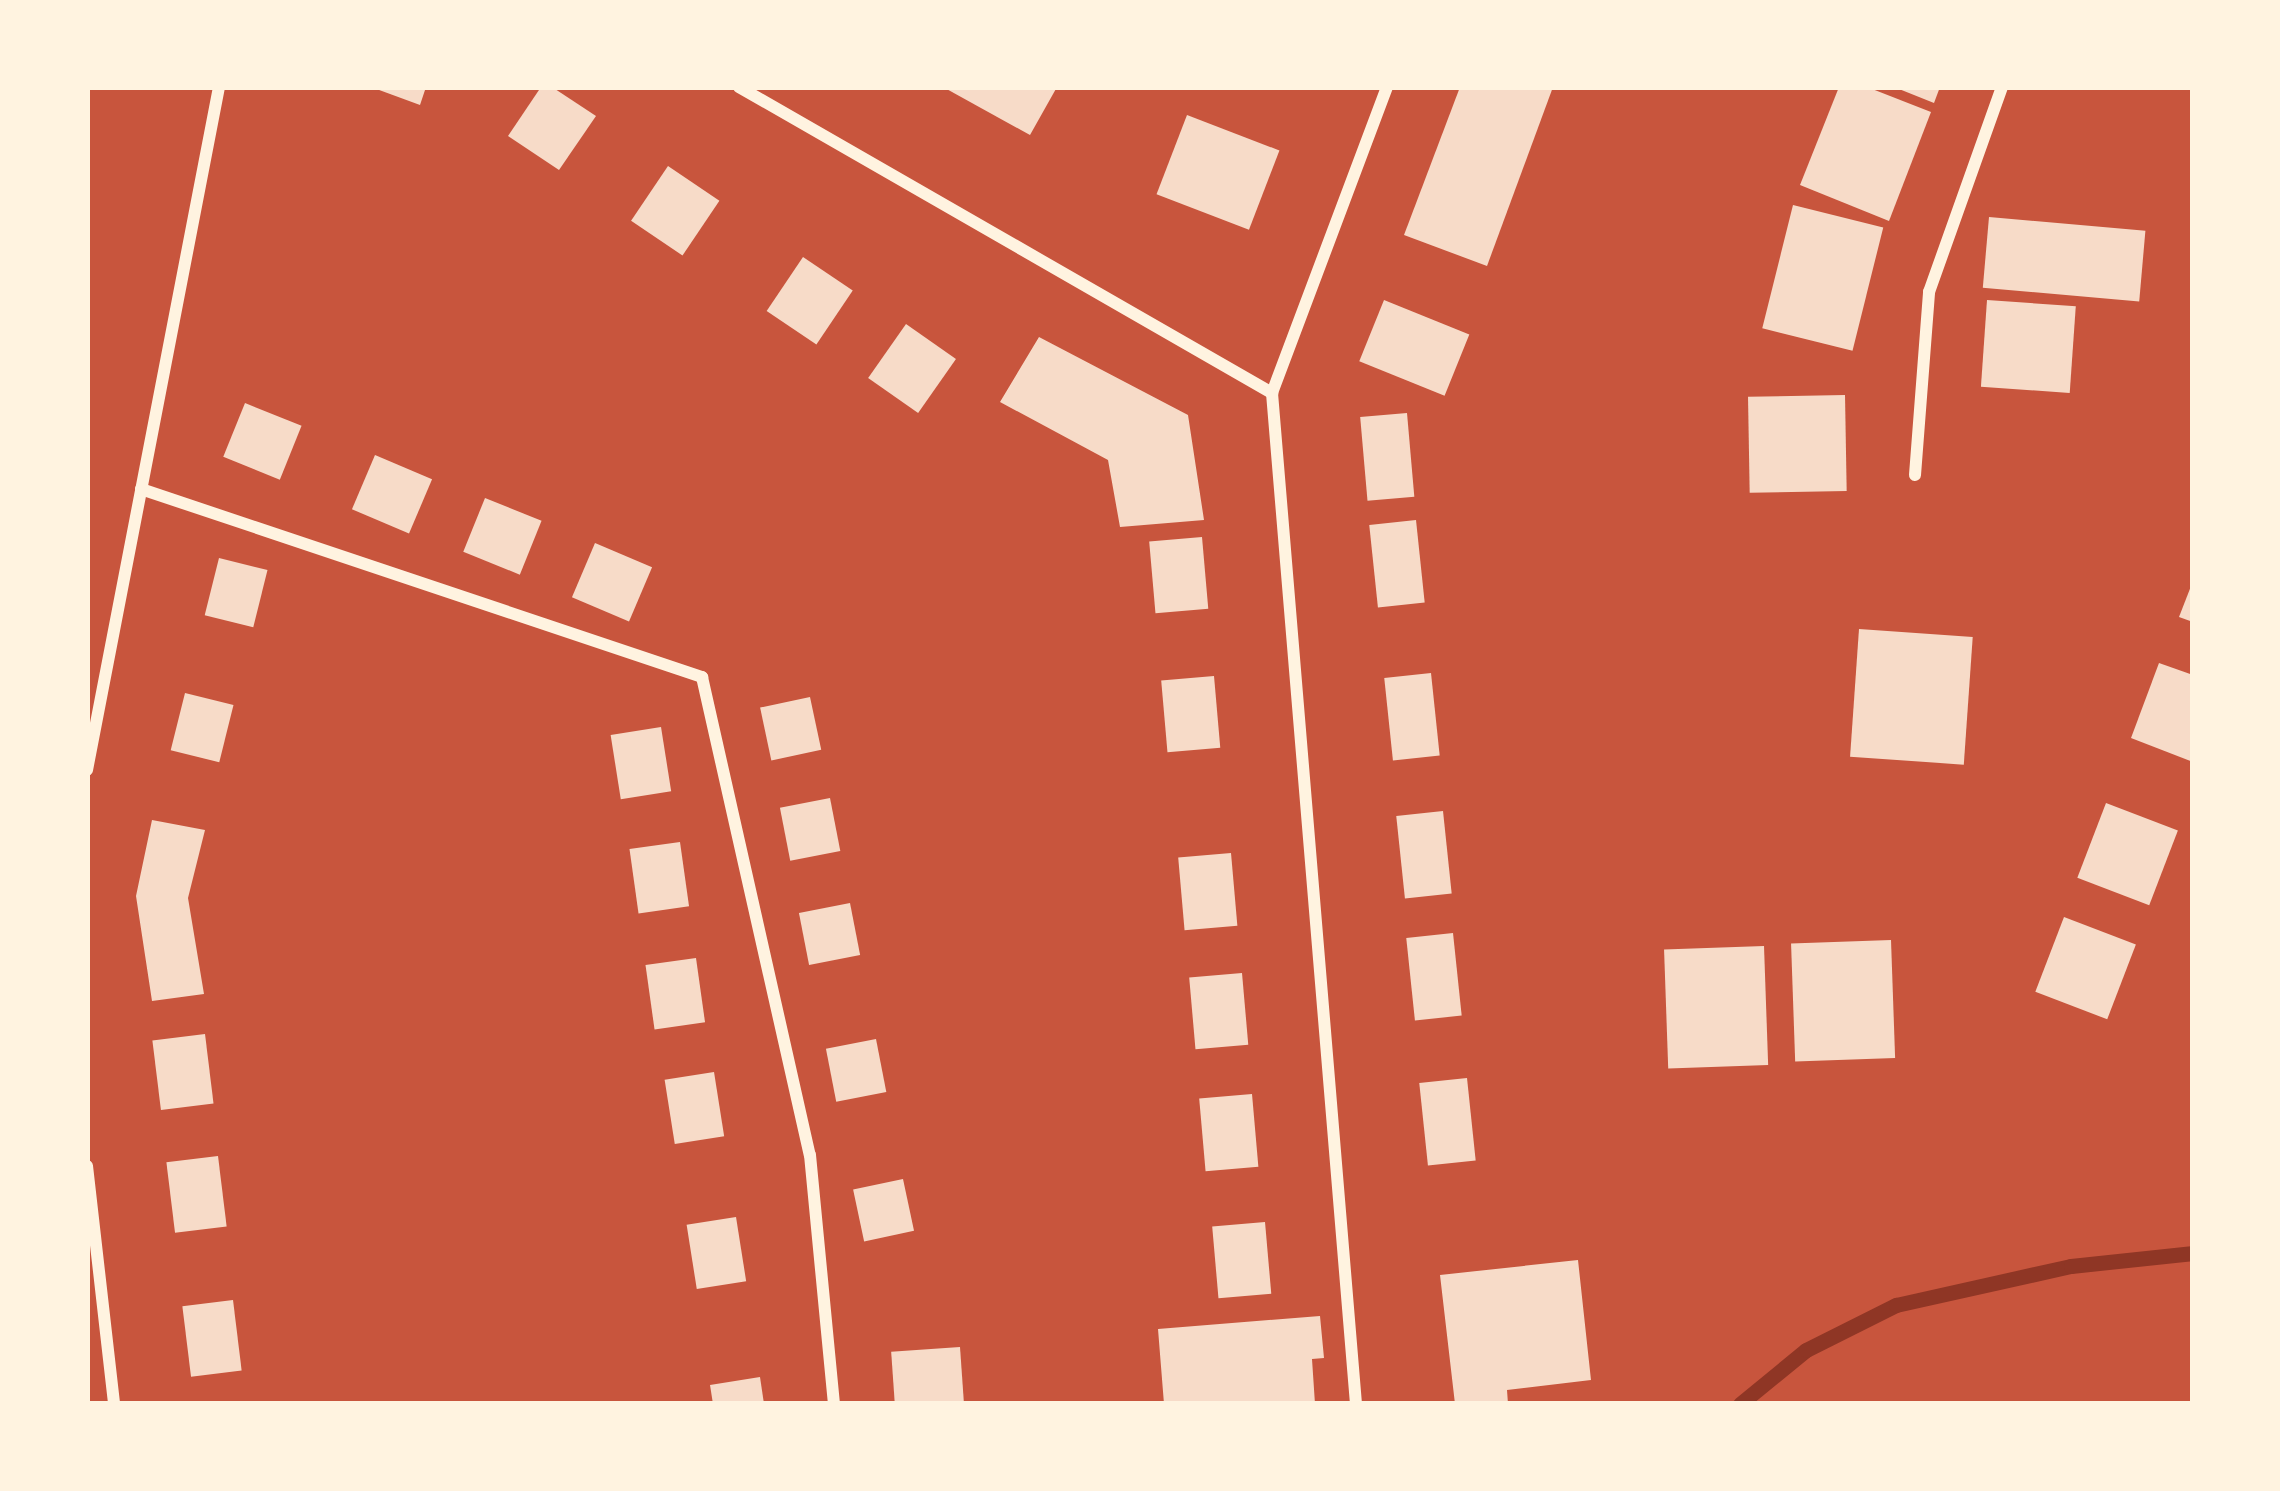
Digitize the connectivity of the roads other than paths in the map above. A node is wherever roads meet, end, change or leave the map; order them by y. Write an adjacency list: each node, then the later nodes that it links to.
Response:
1 (219, 87): 7 (street)
2 (739, 87): 5 (street)
3 (1387, 87): 5 (street)
4 (2002, 87): 6 (street)
5 (1272, 393): 12 (street)
6 (1915, 475)
7 (140, 489): 8 (street); 11 (street)
8 (87, 770)
9 (87, 1166): 10 (street)
10 (114, 1404)
11 (834, 1404)
12 (1356, 1404)

